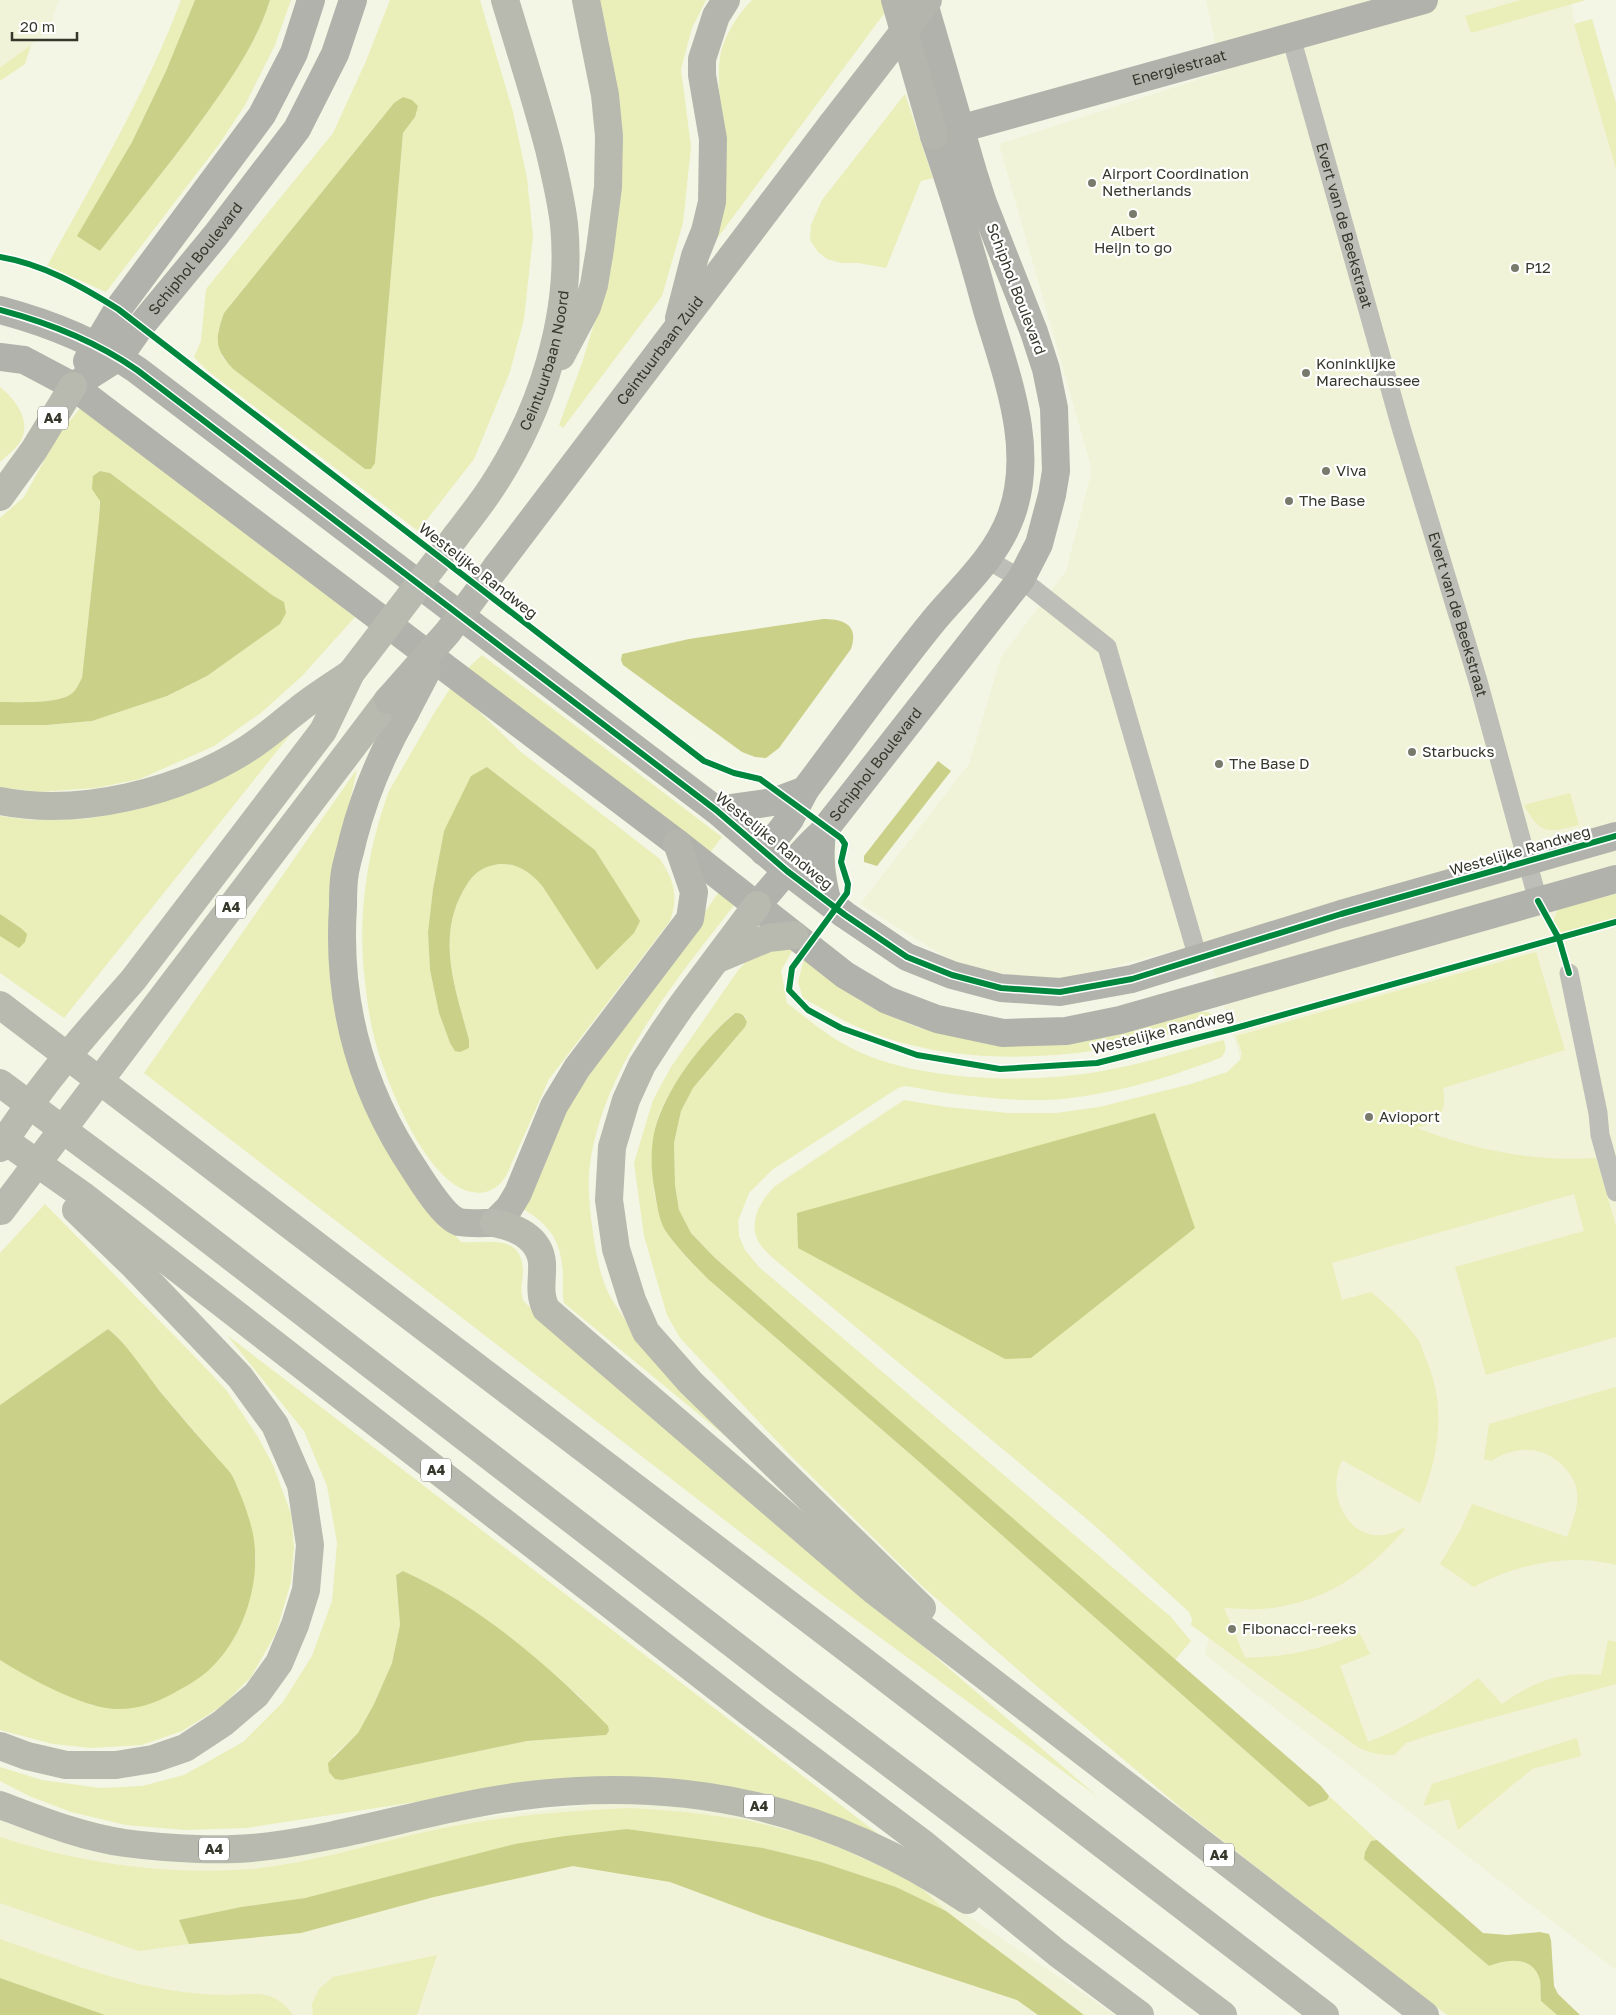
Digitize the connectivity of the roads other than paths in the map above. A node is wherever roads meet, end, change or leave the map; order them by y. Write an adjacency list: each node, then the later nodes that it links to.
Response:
1 (311, 0): 15 (street, Schiphol Boulevard)
2 (353, 0): 15 (street, Schiphol Boulevard)
3 (586, 0): 18 (highway)
4 (726, 0): 14 (main road)
5 (896, 0): 12 (main road)
6 (945, 0): 9 (main road)
7 (1424, 0): 10 (street, Energiestraat)
8 (506, 2): 18 (highway, Ceintuurbaan Noord)
9 (922, 7): 11 (street, Schiphol Boulevard); 14 (main road, Ceintuurbaan Zuid, bridge)
10 (1291, 37): 11 (street, Energiestraat); 31 (street, Evert van de Beekstraat)
11 (961, 129): 12 (street, Energiestraat); 21 (street, Schiphol Boulevard)
12 (934, 136): 20 (street, Schiphol Boulevard)
13 (0, 310): 15 (street, Westelijke Randweg)
14 (676, 330): 23 (main road, Ceintuurbaan Zuid, bridge)
15 (108, 351): 17 (street, Schiphol Boulevard); 26 (street, Westelijke Randweg)
16 (0, 357): 17 (street, Westelijke Randweg)
17 (73, 386): 19 (highway, A4); 29 (street, Westelijke Randweg)
18 (531, 413): 22 (highway, Ceintuurbaan Noord, bridge)
19 (0, 497)
20 (988, 560): 21 (street); 24 (street, Schiphol Boulevard)
21 (1021, 579): 27 (street, Schiphol Boulevard); 38 (street)
22 (351, 673): 25 (highway); 45 (highway, A4, bridge)
23 (397, 706): 47 (highway, A4, bridge); 48 (main road, Ceintuurbaan Zuid)
24 (805, 790): 26 (street); 30 (street, Schiphol Boulevard)
25 (0, 801)
26 (716, 810): 30 (street, Westelijke Randweg)
27 (822, 833): 32 (street, Schiphol Boulevard); 34 (street)
28 (1616, 836): 31 (street, Westelijke Randweg)
29 (676, 843): 36 (street, Westelijke Randweg); 48 (main road)
30 (764, 852): 32 (street, Westelijke Randweg); 36 (street)
31 (1528, 862): 35 (street, Evert van de Beekstraat); 38 (street, Westelijke Randweg)
32 (787, 871): 34 (street, Westelijke Randweg); 36 (street, Schiphol Boulevard)
33 (1616, 878): 35 (street, Westelijke Randweg)
34 (827, 900): 38 (street, Westelijke Randweg)
35 (1538, 901): 37 (street, Westelijke Randweg)
36 (757, 905): 37 (street, Westelijke Randweg); 39 (highway, A4)
37 (794, 935): 39 (highway, A4)
38 (1198, 958)
39 (716, 960): 49 (highway, A4)
40 (1568, 973): 46 (street)
41 (0, 1005): 55 (highway)
42 (0, 1083): 54 (highway)
43 (0, 1137): 52 (highway, A4)
44 (0, 1142): 50 (highway)
45 (0, 1148)
46 (1616, 1192)
47 (0, 1211)
48 (494, 1223): 49 (highway, A4)
49 (1012, 1696): 56 (highway, A4)
50 (0, 1746)
51 (0, 1805): 52 (highway, A4)
52 (1057, 1953): 53 (highway, A4)
53 (1140, 2015)
54 (1223, 2015)
55 (1325, 2015)
56 (1425, 2015)

